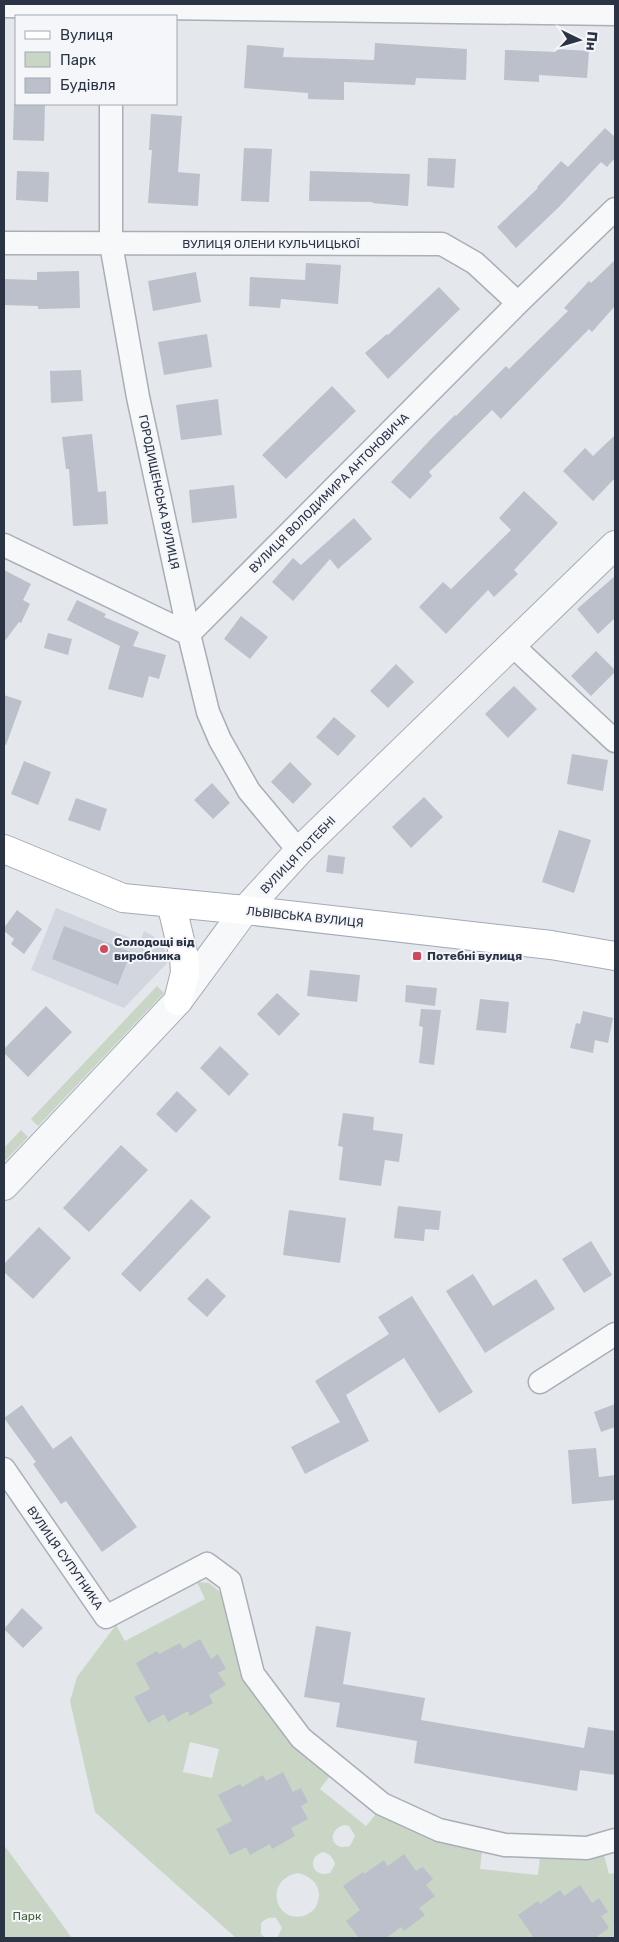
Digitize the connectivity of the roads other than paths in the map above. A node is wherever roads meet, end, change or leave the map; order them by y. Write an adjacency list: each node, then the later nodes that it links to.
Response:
1 (4, 6): 4 (street)
2 (316, 8): 3 (street); 4 (street)
3 (529, 8): 5 (street)
4 (110, 11)
5 (615, 14)
6 (110, 105): 9 (street, ГОРОДИЩЕНСЬКА ВУЛИЦЯ)
7 (615, 209): 10 (street, ВУЛИЦЯ ВОЛОДИМИРА АНТОНОВИЧА)
8 (4, 242): 9 (street, ВУЛИЦЯ ОЛЕНИ КУЛЬЧИЦЬКОЇ)
9 (111, 244): 10 (street, ВУЛИЦЯ ОЛЕНИ КУЛЬЧИЦЬКОЇ); 13 (street, ГОРОДИЩЕНСЬКА ВУЛИЦЯ)
10 (518, 303): 13 (street, ВУЛИЦЯ ВОЛОДИМИРА АНТОНОВИЧА)
11 (4, 545): 13 (street)
12 (615, 545): 14 (street, ВУЛИЦЯ ПОТЕБНІ)
13 (189, 634): 17 (street, ГОРОДИЩЕНСЬКА ВУЛИЦЯ)
14 (512, 645): 15 (street); 17 (street, ВУЛИЦЯ ПОТЕБНІ)
15 (615, 741)
16 (4, 849): 18 (main road, ЛЬВІВСЬКА ВУЛИЦЯ)
17 (299, 851): 19 (street, ВУЛИЦЯ ПОТЕБНІ)
18 (171, 903): 19 (main road, ЛЬВІВСЬКА ВУЛИЦЯ); 21 (main road)
19 (245, 910): 20 (main road, ЛЬВІВСЬКА ВУЛИЦЯ); 21 (street, ВУЛИЦЯ ПОТЕБНІ)
20 (615, 956)
21 (178, 1001): 22 (street, ВУЛИЦЯ ПОТЕБНІ)
22 (4, 1186)
23 (615, 1334): 24 (street)
24 (540, 1382)
25 (4, 1469): 26 (street, ВУЛИЦЯ СУПУТНИКА)
26 (615, 1840)

